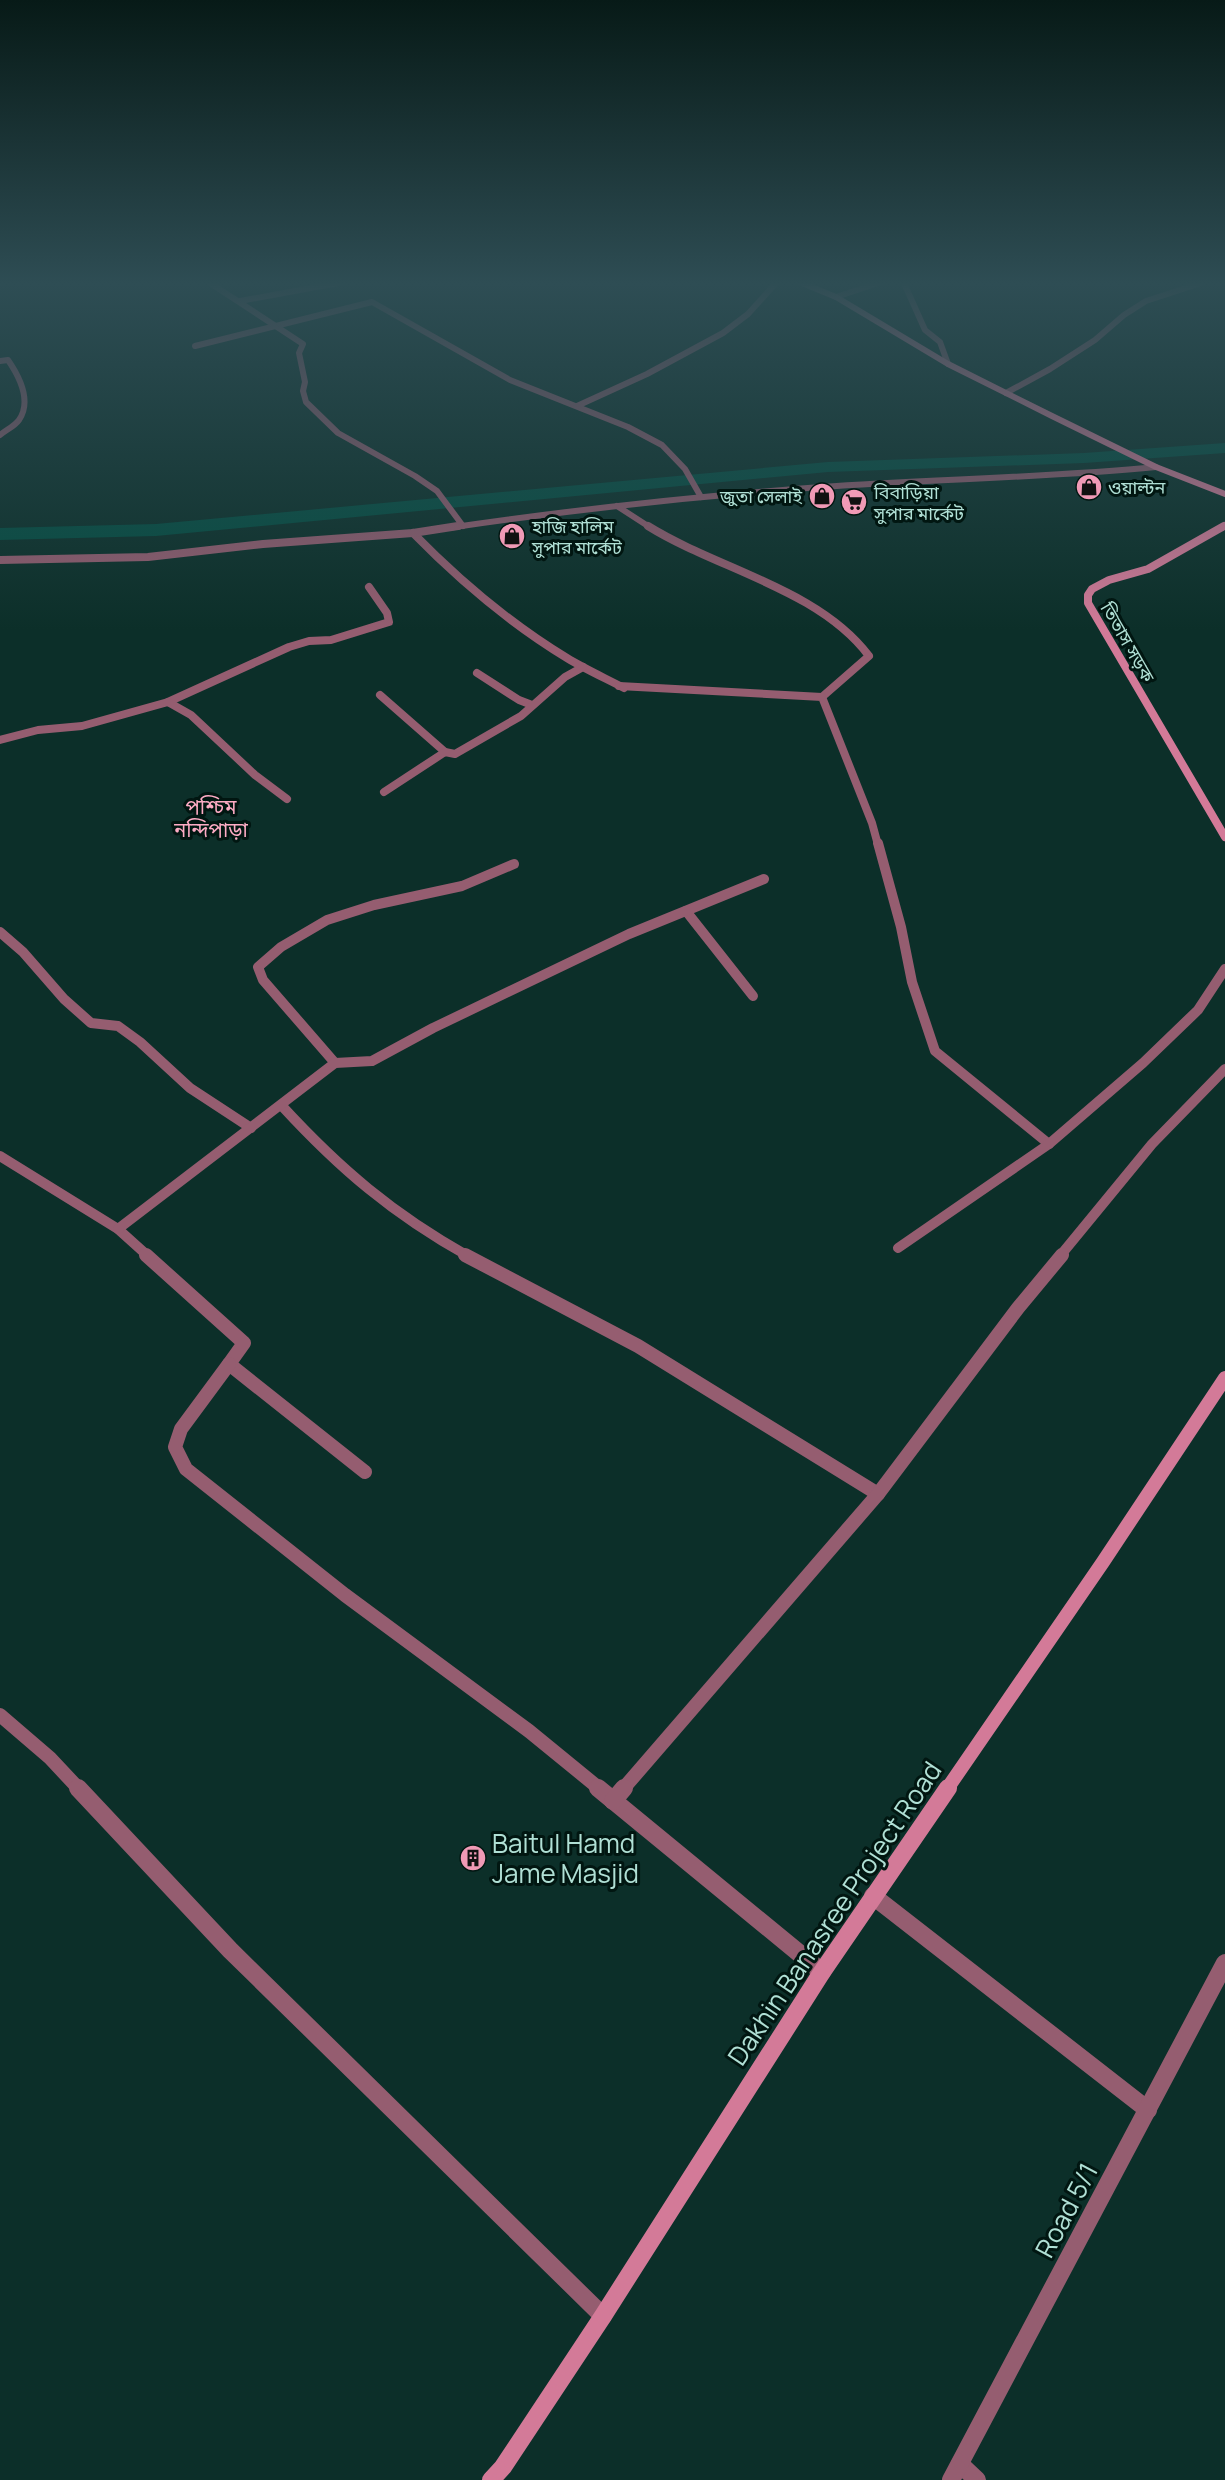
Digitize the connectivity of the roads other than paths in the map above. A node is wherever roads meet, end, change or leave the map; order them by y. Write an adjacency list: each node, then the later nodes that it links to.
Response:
1 (24, 399): 7 (street)
2 (305, 399): 12 (street)
3 (558, 399): 6 (street)
4 (593, 399): 6 (street)
5 (1018, 399): 8 (street)
6 (577, 406): 10 (street)
7 (0, 435)
8 (1156, 467): 9 (street); 10 (street)
9 (1225, 494)
10 (701, 497): 11 (street)
11 (617, 506): 12 (street); 22 (street)
12 (463, 526): 14 (street)
13 (1225, 526): 29 (street, তিতাস সড়ক)
14 (413, 533): 15 (street); 17 (street)
15 (0, 560)
16 (369, 587): 23 (street)
17 (583, 667): 19 (street); 24 (street)
18 (477, 673): 24 (street)
19 (619, 686): 20 (street); 22 (street)
20 (632, 693)
21 (380, 694): 26 (street)
22 (822, 697): 40 (street)
23 (168, 702): 25 (street); 28 (street)
24 (532, 705): 26 (street)
25 (0, 740)
26 (445, 752): 27 (street)
27 (384, 792)
28 (287, 799)
29 (1225, 837)
30 (514, 864): 36 (street)
31 (764, 879): 32 (street)
32 (686, 911): 35 (street); 36 (street)
33 (0, 932): 39 (street)
34 (1225, 969): 40 (street)
35 (753, 996)
36 (335, 1063): 38 (street)
37 (1225, 1069): 47 (street)
38 (282, 1106): 39 (street); 47 (street)
39 (251, 1128): 42 (street)
40 (1049, 1144): 43 (street)
41 (0, 1156): 42 (street)
42 (118, 1229): 44 (street)
43 (898, 1248)
44 (229, 1364): 46 (street); 49 (street)
45 (1222, 1388): 50 (street, Dakhin Banasree Project Road)
46 (365, 1472)
47 (878, 1494): 49 (street)
48 (0, 1715): 54 (street)
49 (613, 1801): 52 (street)
50 (873, 1896): 52 (street, Dakhin Banasree Project Road); 53 (street)
51 (1225, 1963): 53 (street, Road 5/1)
52 (822, 1972): 54 (street, Dakhin Banasree Project Road)
53 (1148, 2110): 55 (street, Road 5/1)
54 (603, 2316): 56 (street, Dakhin Banasree Project Road)
55 (955, 2472): 57 (street)
56 (502, 2476)
57 (977, 2480)

